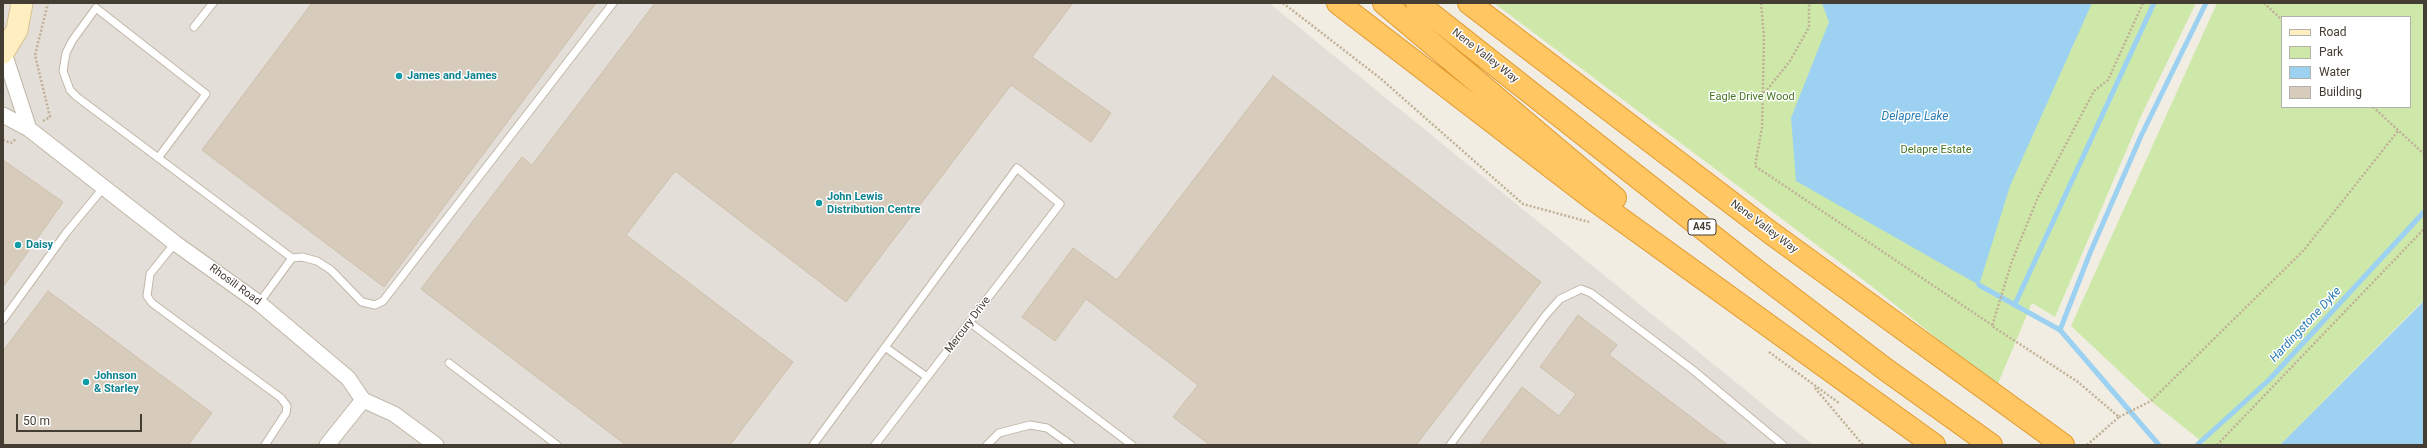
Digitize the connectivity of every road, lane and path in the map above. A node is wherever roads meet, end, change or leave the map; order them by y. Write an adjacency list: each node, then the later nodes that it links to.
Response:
1 (22, 3): 16 (street)
2 (48, 3): 20 (path)
3 (213, 3): 15 (lane)
4 (613, 3): 29 (lane)
5 (1283, 3): 26 (path)
6 (1338, 3): 30 (highway)
7 (1384, 3): 30 (highway)
8 (1418, 3): 56 (highway, Nene Valley Way / A45)
9 (1469, 3): 57 (highway, Nene Valley Way)
10 (1761, 3): 17 (path)
11 (1809, 3): 17 (path)
12 (2143, 3): 34 (path)
13 (2264, 3): 14 (path)
14 (2281, 19)
15 (194, 27)
16 (3, 53): 20 (street)
17 (1762, 96): 34 (path)
18 (2374, 108): 21 (path)
19 (3, 115): 20 (street, Rhosili Road)
20 (29, 129): 22 (path); 25 (street, Rhosili Road)
21 (2398, 131): 23 (path); 42 (path)
22 (3, 140)
23 (2424, 154)
24 (158, 158): 24 (lane); 29 (lane)
25 (104, 187): 28 (street, Rhosili Road); 32 (lane)
26 (1596, 223)
27 (2424, 229): 59 (path)
28 (175, 242): 31 (street, Rhosili Road); 44 (lane)
29 (292, 258): 31 (lane)
30 (1734, 300): 55 (highway)
31 (259, 303): 40 (street, Rhosili Road)
32 (3, 320)
33 (969, 322): 35 (lane, Mercury Drive); 38 (lane, Mercury Drive); 51 (lane)
34 (1992, 326): 42 (path)
35 (885, 347): 38 (lane); 48 (lane)
36 (1768, 351): 39 (path)
37 (450, 363): 47 (lane)
38 (927, 377): 43 (lane, Mercury Drive)
39 (1812, 385): 41 (path); 54 (path)
40 (363, 400): 45 (street); 46 (street)
41 (1845, 406)
42 (2119, 417): 58 (path)
43 (878, 444)
44 (264, 445)
45 (327, 445)
46 (436, 445)
47 (557, 445)
48 (813, 445)
49 (987, 445): 50 (lane)
50 (1071, 445)
51 (1132, 445)
52 (1450, 445): 53 (lane)
53 (1783, 445)
54 (1863, 445)
55 (1934, 445)
56 (1991, 445)
57 (2062, 445)
58 (2087, 445)
59 (2217, 445)

